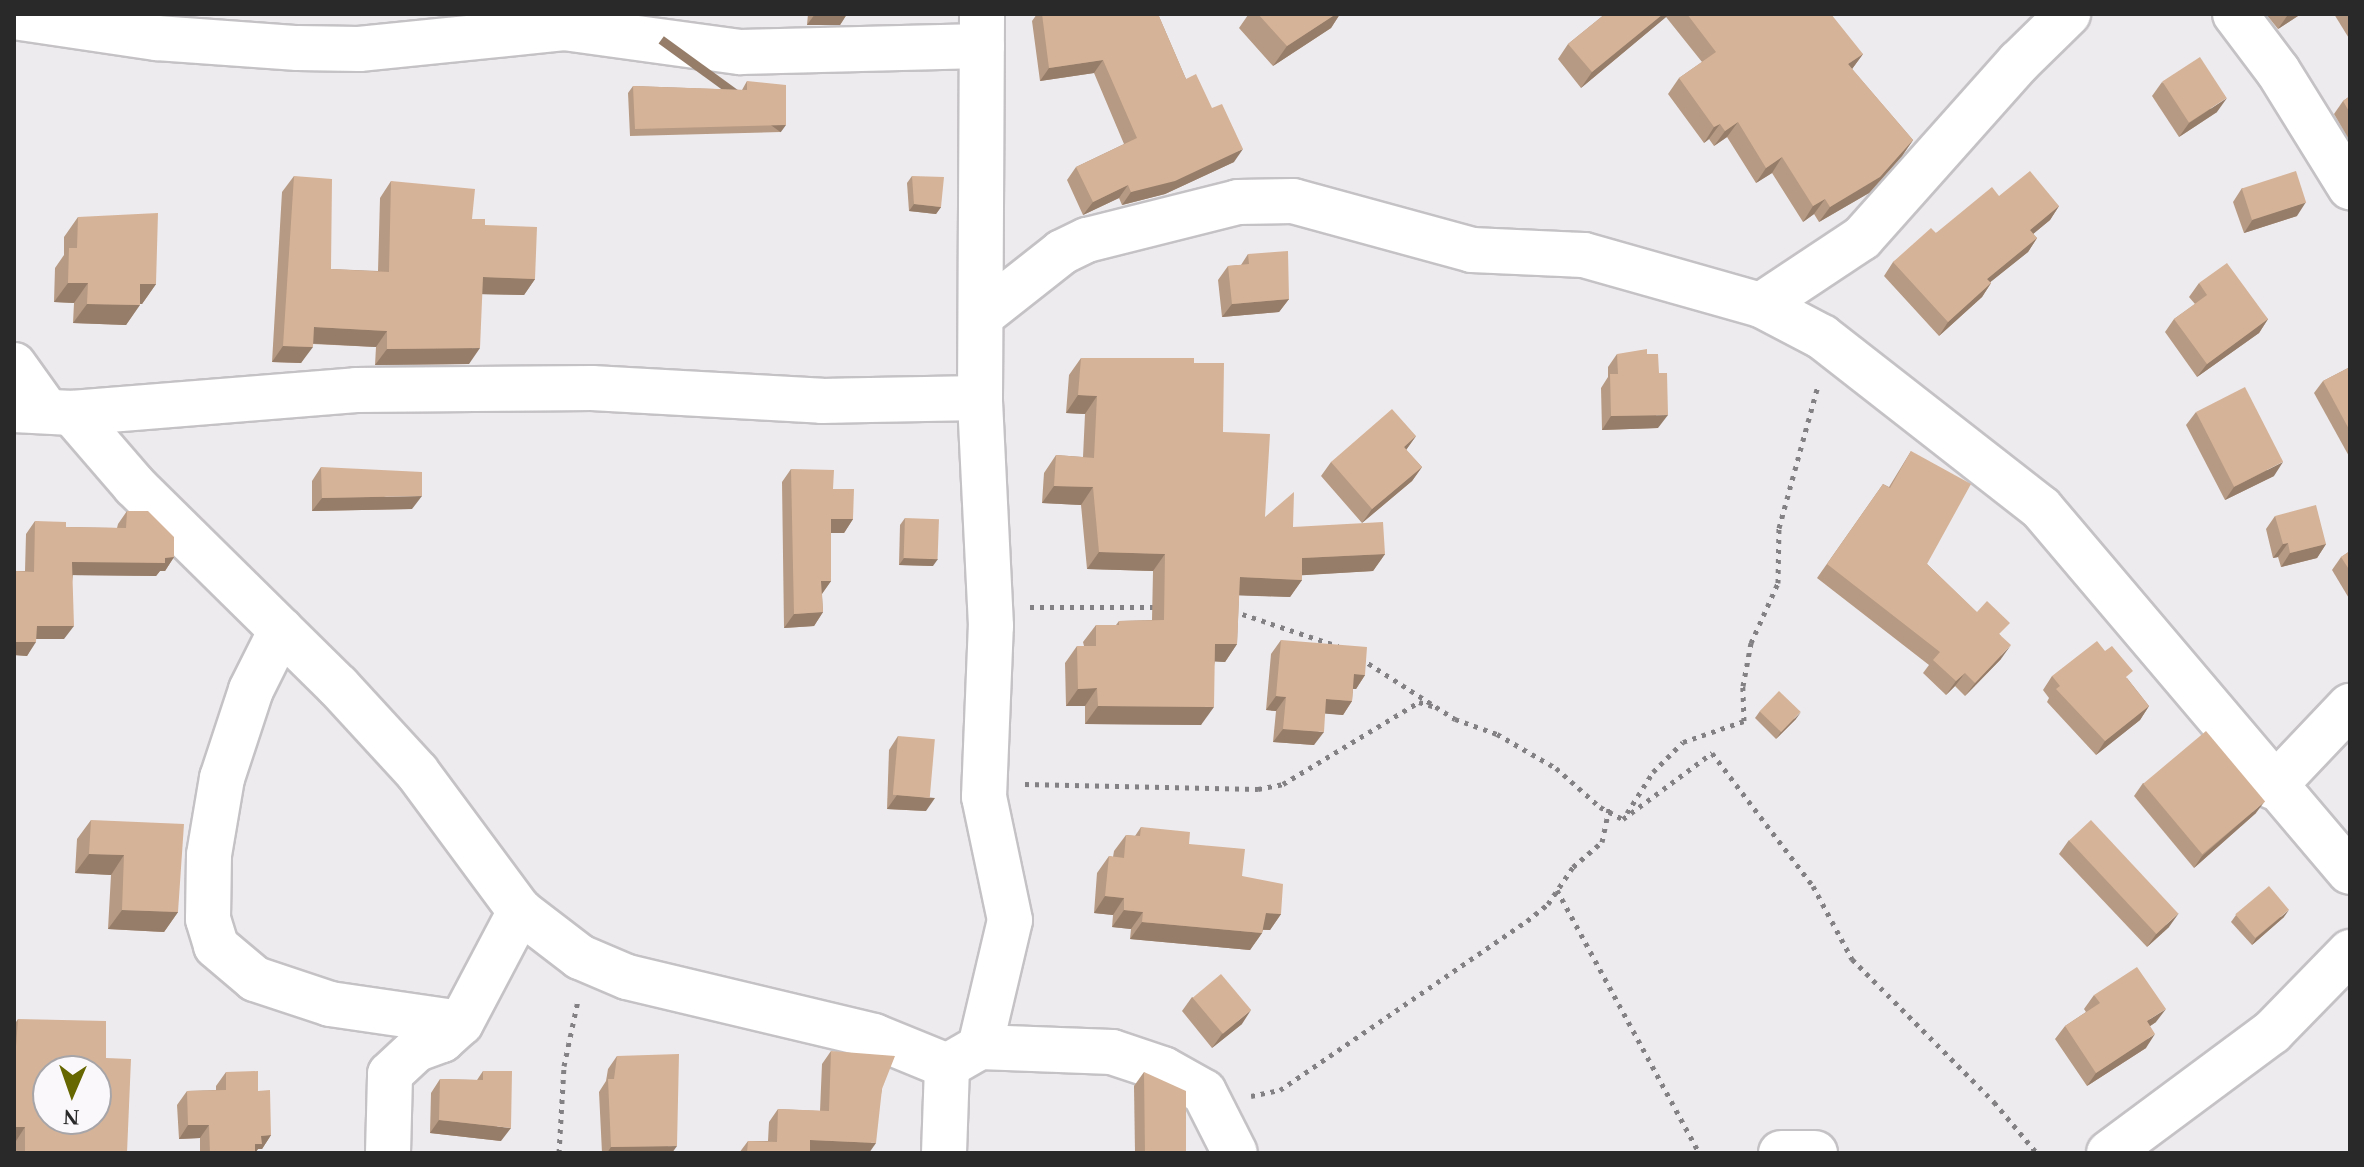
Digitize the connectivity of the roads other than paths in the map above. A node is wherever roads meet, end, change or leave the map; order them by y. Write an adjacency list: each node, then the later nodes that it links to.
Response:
1 (2068, 14): 7 (street)
2 (2235, 14): 6 (street)
3 (14, 16): 4 (street); 5 (street)
4 (14, 24)
5 (982, 30): 8 (street)
6 (2350, 187)
7 (1761, 305): 8 (street); 14 (street)
8 (981, 316): 10 (street)
9 (14, 365): 11 (street)
10 (980, 398): 11 (street); 19 (street)
11 (43, 410): 12 (street)
12 (281, 630): 16 (street); 18 (street)
13 (2350, 706): 14 (street)
14 (2273, 787): 15 (street)
15 (2350, 872)
16 (520, 911): 18 (street); 19 (street)
17 (2350, 952): 25 (street)
18 (461, 1023): 20 (street)
19 (964, 1056): 21 (street); 22 (street)
20 (388, 1153)
21 (944, 1153)
22 (1235, 1153)
23 (1781, 1153): 24 (street)
24 (1815, 1153)
25 (2109, 1153)

